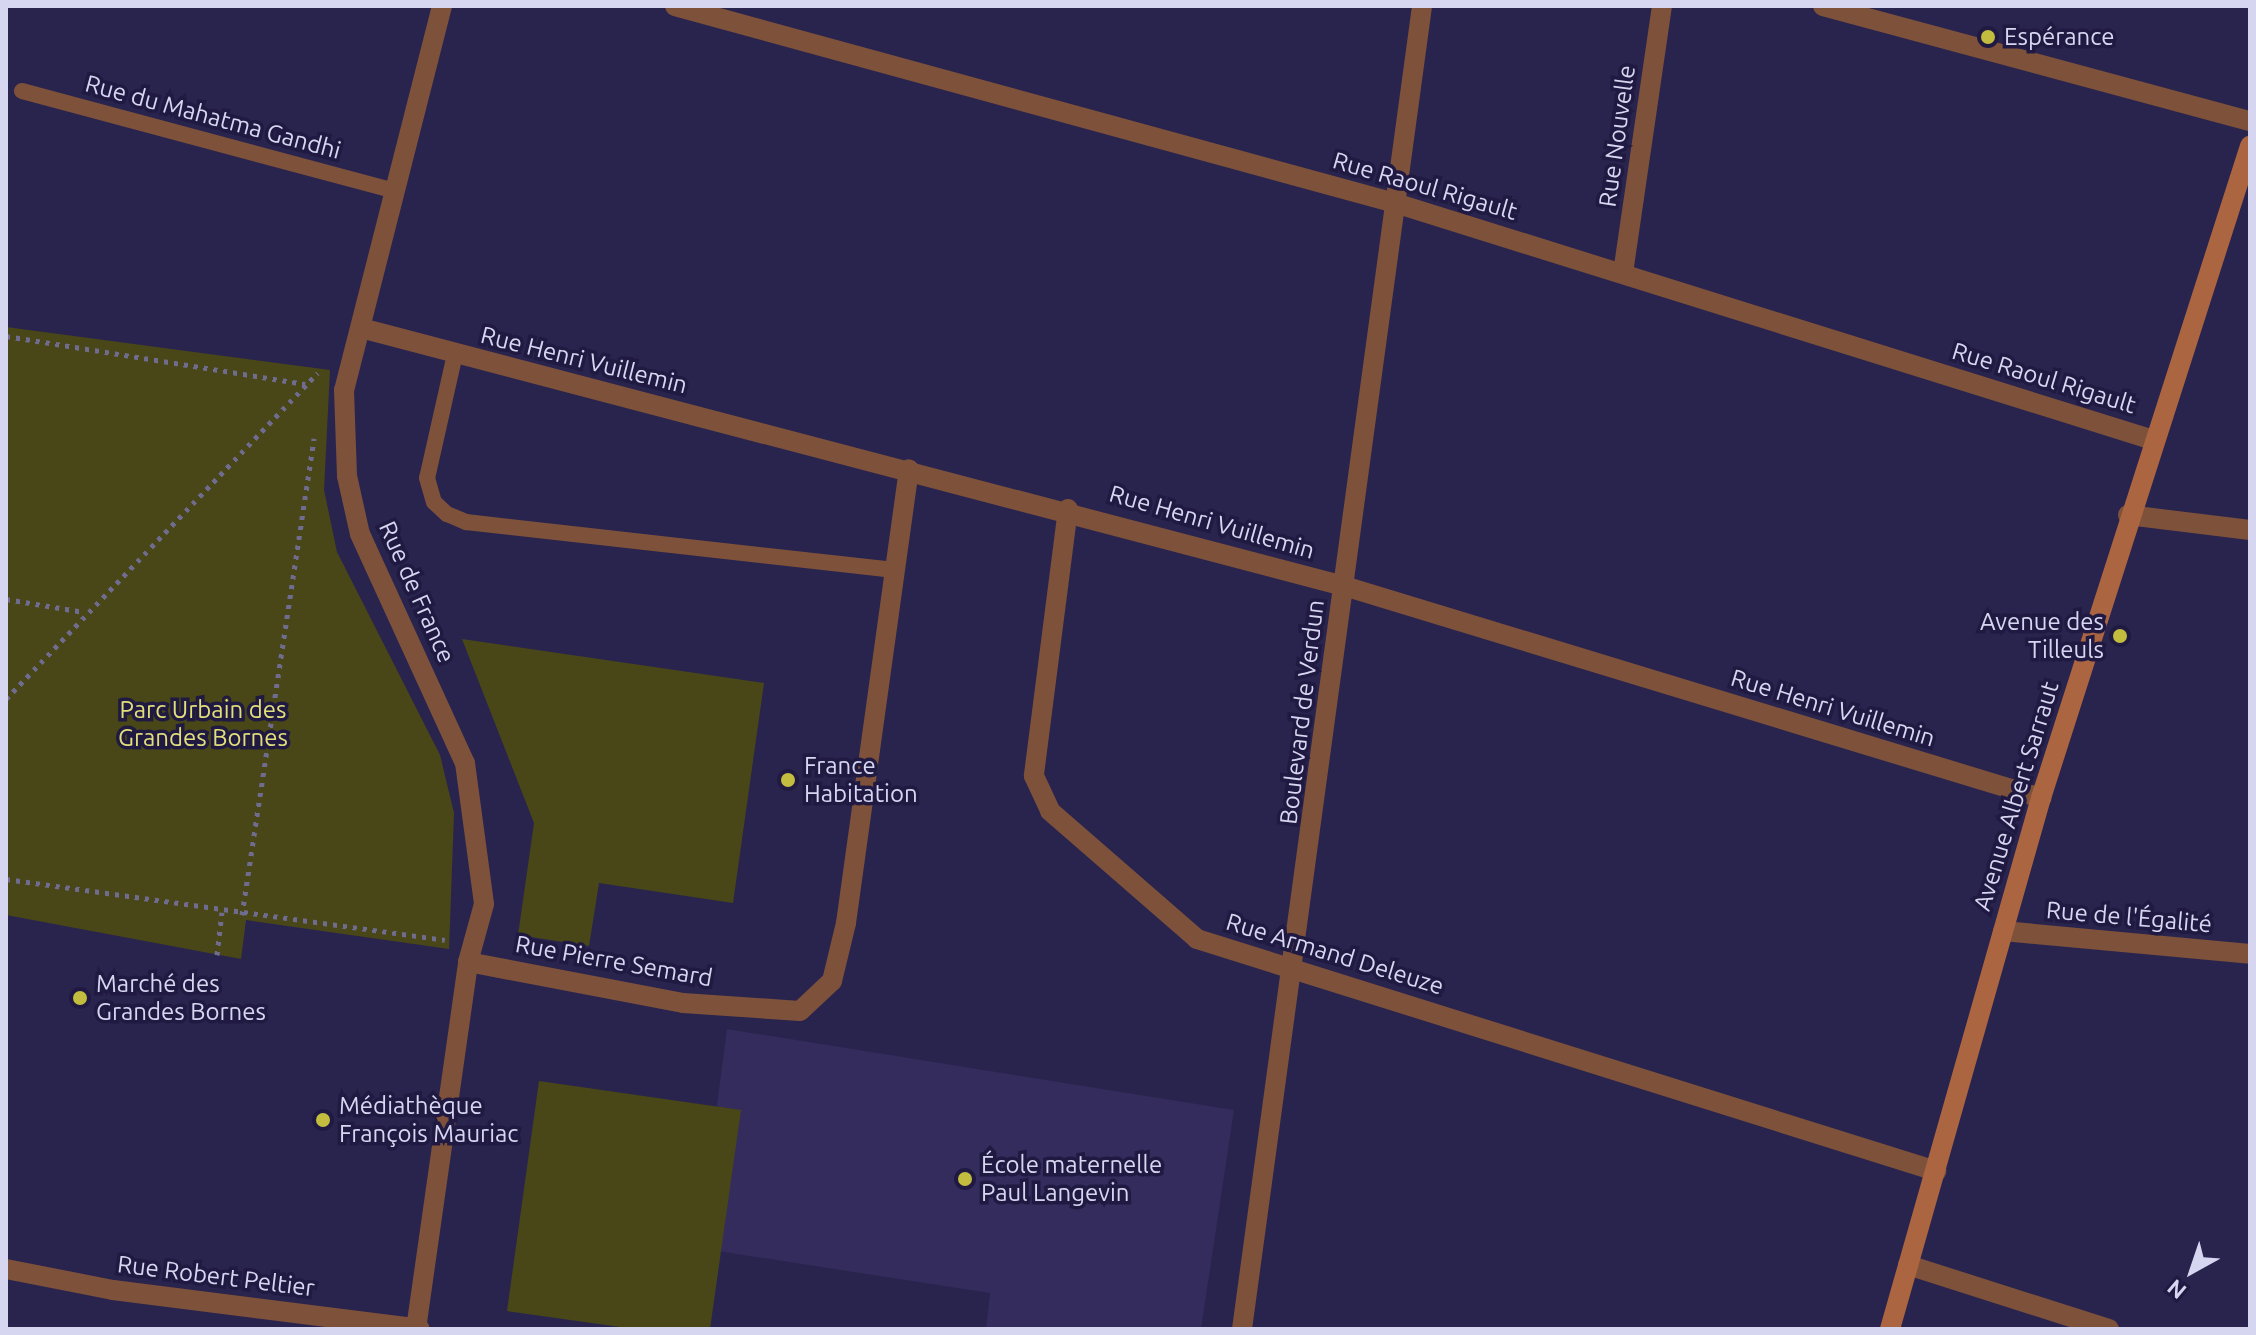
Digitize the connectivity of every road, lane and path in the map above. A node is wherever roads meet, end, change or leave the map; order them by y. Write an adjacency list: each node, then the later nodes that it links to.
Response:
1 (442, 6): 9 (street, Rue de France)
2 (675, 6): 10 (street, Rue Raoul Rigault)
3 (1422, 6): 10 (street, Boulevard de Verdun)
4 (1662, 6): 11 (street, Rue Nouvelle)
5 (1823, 6): 7 (street)
6 (22, 91): 9 (lane, Rue du Mahatma Gandhi)
7 (2250, 121)
8 (2250, 146): 16 (street, Avenue Albert Sarraut)
9 (392, 190): 12 (street, Rue de France)
10 (1395, 203): 11 (street, Rue Raoul Rigault); 22 (street, Boulevard de Verdun)
11 (1623, 273): 16 (street, Rue Raoul Rigault)
12 (361, 328): 14 (street, Rue Henri Vuillemin); 31 (street, Rue de France)
13 (6, 336): 24 (path)
14 (455, 354): 17 (street, Rue Henri Vuillemin); 21 (lane)
15 (315, 429): 29 (path)
16 (2153, 440): 19 (street, Avenue Albert Sarraut)
17 (909, 469): 18 (street, Rue Henri Vuillemin); 21 (street, Rue Pierre Semard)
18 (1068, 509): 22 (street, Rue Henri Vuillemin); 34 (street, Rue Armand Deleuze)
19 (2128, 515): 20 (street); 26 (street, Avenue Albert Sarraut)
20 (2250, 530)
21 (892, 570): 31 (street, Rue Pierre Semard)
22 (1344, 586): 26 (street, Rue Henri Vuillemin); 34 (street, Boulevard de Verdun)
23 (6, 599): 24 (path)
24 (85, 612): 25 (path)
25 (6, 699)
26 (2041, 798): 30 (street, Avenue Albert Sarraut)
27 (6, 879): 28 (path)
28 (222, 912): 29 (path); 33 (path)
29 (242, 915): 31 (path)
30 (2003, 931): 32 (street, Rue de l'Égalité); 35 (street, Avenue Albert Sarraut)
31 (470, 953): 38 (street)
32 (2250, 954)
33 (217, 955)
34 (1295, 969): 35 (street, Rue Armand Deleuze); 39 (street, Boulevard de Verdun)
35 (1936, 1171): 36 (street, Avenue Albert Sarraut)
36 (1908, 1265): 40 (street, Avenue Albert Sarraut); 41 (street)
37 (6, 1269): 38 (street, Rue Robert Peltier)
38 (417, 1329)
39 (1242, 1329)
40 (1890, 1329)
41 (2109, 1329)

